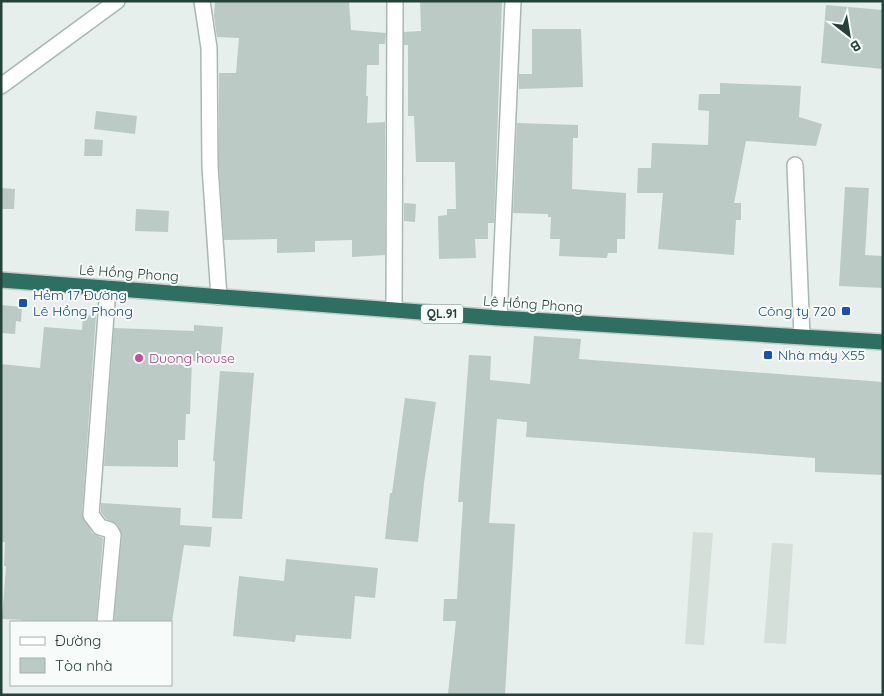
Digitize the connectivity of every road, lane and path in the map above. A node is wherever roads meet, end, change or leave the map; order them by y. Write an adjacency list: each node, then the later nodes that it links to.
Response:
1 (118, 1): 5 (street)
2 (202, 1): 9 (street)
3 (395, 1): 10 (street)
4 (513, 1): 11 (street)
5 (1, 86)
6 (795, 165): 12 (street)
7 (1, 280): 8 (highway, Lê Hồng Phong / QL.91)
8 (108, 288): 9 (highway, Lê Hồng Phong / QL.91); 14 (street)
9 (219, 297): 10 (highway, Lê Hồng Phong / QL.91)
10 (394, 310): 11 (highway, Lê Hồng Phong / QL.91)
11 (499, 318): 12 (highway, Lê Hồng Phong / QL.91)
12 (802, 337): 13 (highway, Lê Hồng Phong / QL.91)
13 (883, 342)
14 (105, 621)

